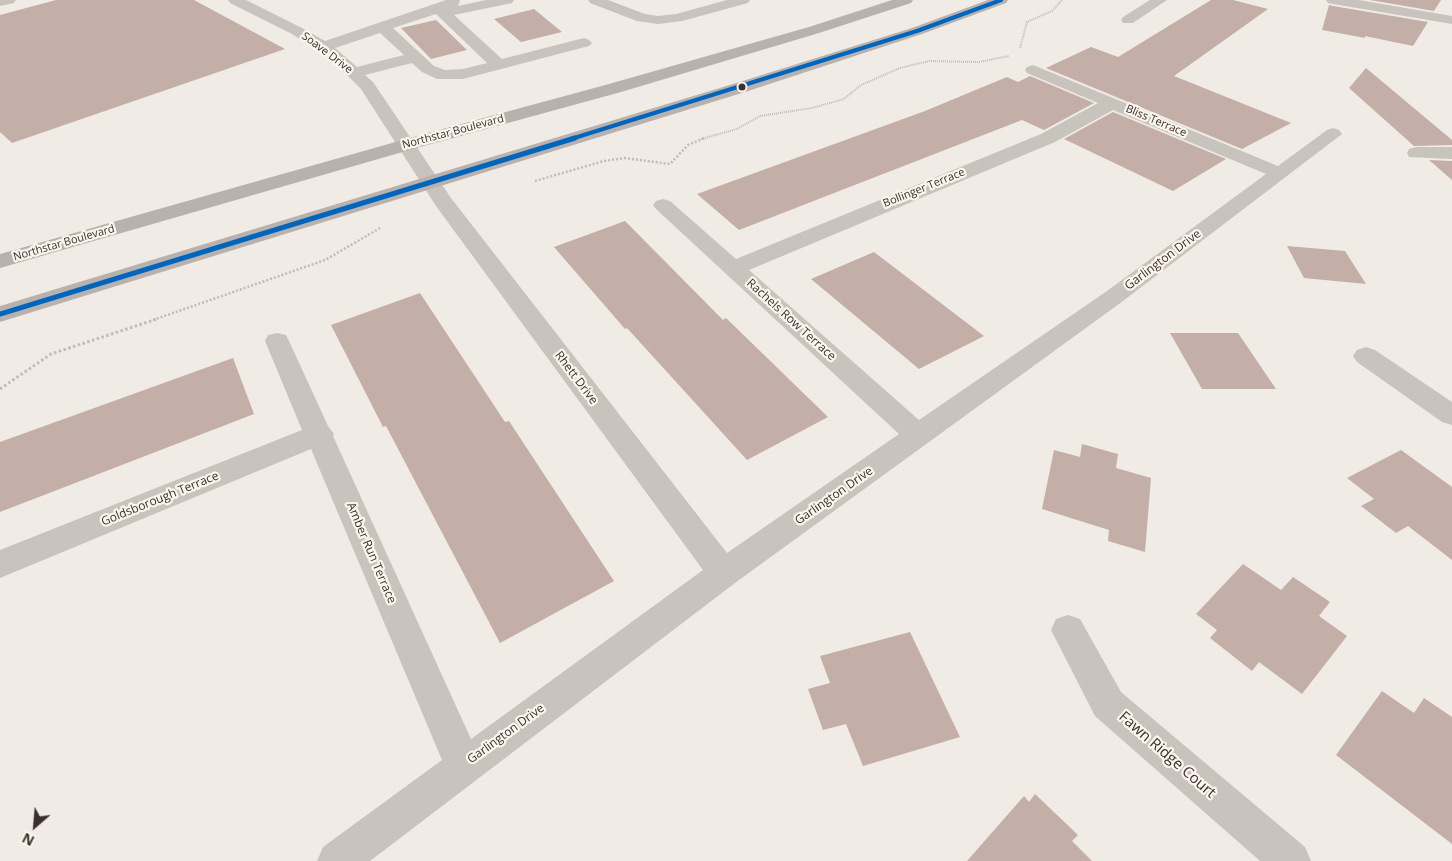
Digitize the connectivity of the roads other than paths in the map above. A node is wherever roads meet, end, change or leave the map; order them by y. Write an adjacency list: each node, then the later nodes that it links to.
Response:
1 (9, 0): 11 (street)
2 (234, 0): 17 (street, Soave Drive)
3 (453, 0): 12 (street)
4 (508, 0): 12 (street)
5 (595, 0): 6 (street)
6 (743, 0)
7 (906, 0): 24 (main road, Northstar Boulevard)
8 (1001, 0): 28 (main road)
9 (1160, 0): 13 (street)
10 (1333, 0): 14 (street)
11 (0, 2)
12 (442, 11): 15 (street); 19 (street)
13 (1128, 20)
14 (1452, 20)
15 (384, 28): 17 (street); 18 (street)
16 (584, 43): 19 (street)
17 (323, 47): 21 (street, Soave Drive)
18 (415, 57): 19 (street); 21 (street)
19 (498, 64)
20 (1033, 70): 22 (street, Bliss Terrace)
21 (354, 73): 24 (street, Soave Drive)
22 (1112, 102): 27 (street, Bliss Terrace); 31 (street, Bollinger Terrace)
23 (1333, 134): 27 (street, Garlington Drive)
24 (406, 145): 28 (street, Soave Drive); 30 (main road, Northstar Boulevard)
25 (1416, 153): 26 (street)
26 (1452, 154)
27 (1279, 173): 37 (street, Garlington Drive)
28 (429, 182): 32 (main road); 39 (street, Rhett Drive)
29 (663, 204): 31 (street, Rachels Row Terrace)
30 (0, 261)
31 (733, 268): 37 (street, Rachels Row Terrace)
32 (0, 314)
33 (277, 341): 36 (street, Amber Run Terrace)
34 (1366, 356): 35 (street)
35 (1452, 415)
36 (320, 434): 38 (street, Goldsborough Terrace); 41 (street, Amber Run Terrace)
37 (919, 436): 39 (street, Garlington Drive)
38 (0, 564)
39 (724, 573): 41 (street, Garlington Drive)
40 (1068, 630): 43 (street, Fawn Ridge Court)
41 (464, 766): 42 (street, Garlington Drive)
42 (337, 861)
43 (1290, 861)

